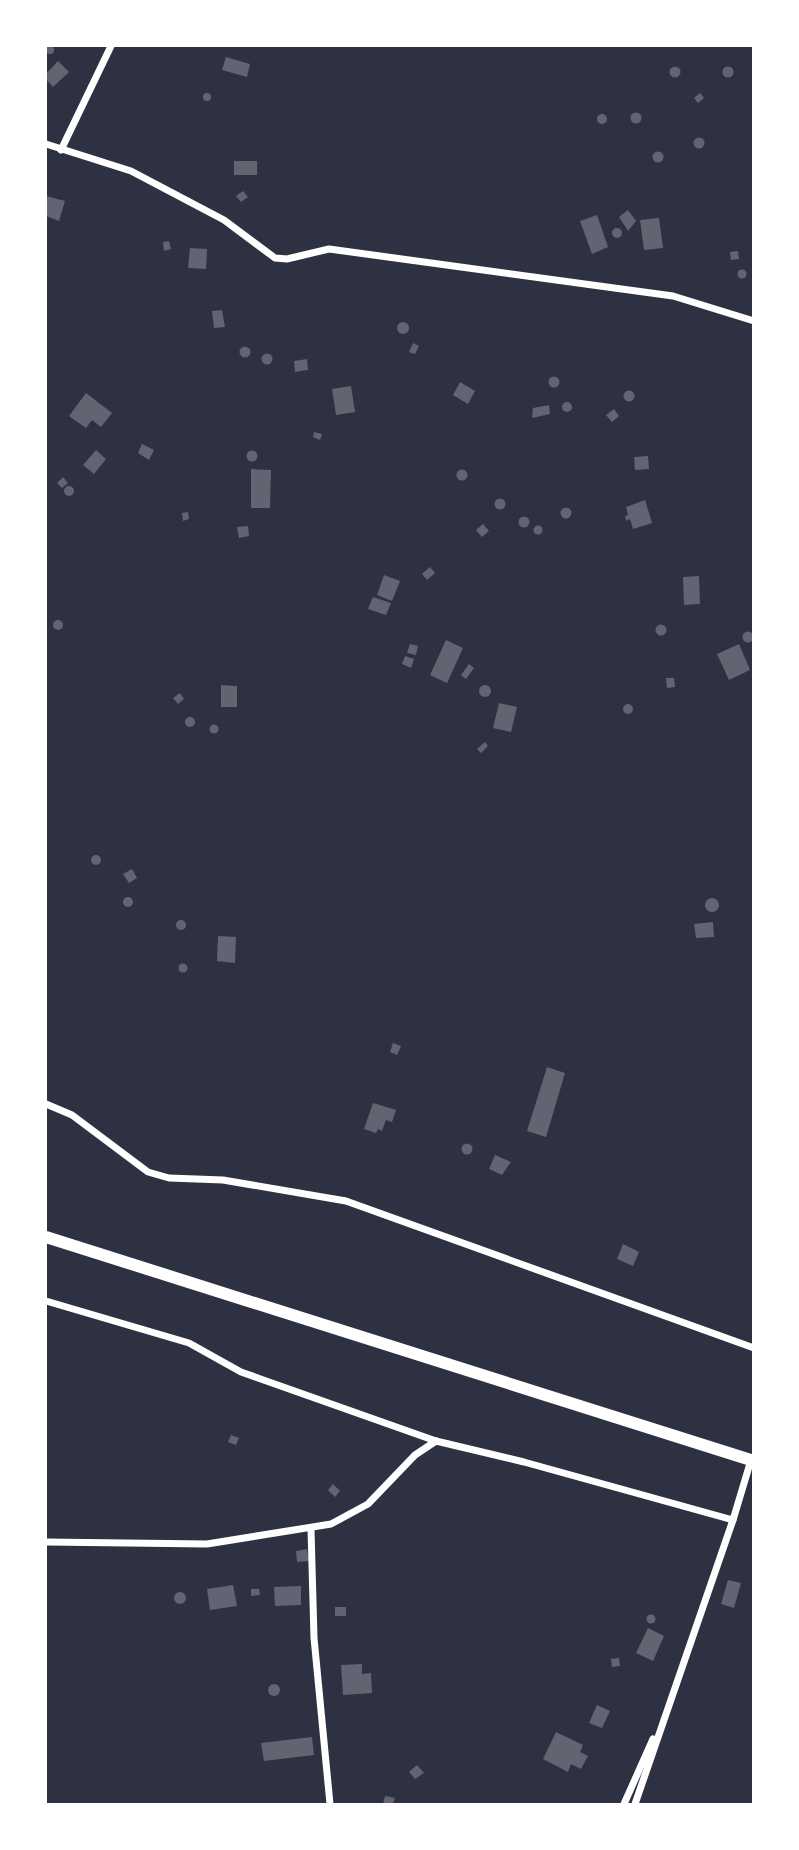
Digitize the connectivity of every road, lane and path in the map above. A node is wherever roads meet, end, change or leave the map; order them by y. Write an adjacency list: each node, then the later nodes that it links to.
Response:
1 (111, 46): 3 (street)
2 (46, 144): 3 (street)
3 (61, 150): 4 (street)
4 (754, 321)
5 (46, 1104): 8 (street)
6 (46, 1237): 10 (highway)
7 (46, 1301): 9 (street)
8 (754, 1348)
9 (436, 1441): 11 (street); 12 (street)
10 (752, 1460): 11 (street)
11 (733, 1520): 14 (street)
12 (311, 1529): 13 (street); 15 (street)
13 (46, 1542)
14 (671, 1697): 16 (street); 17 (street)
15 (330, 1804)
16 (624, 1804)
17 (635, 1804)

